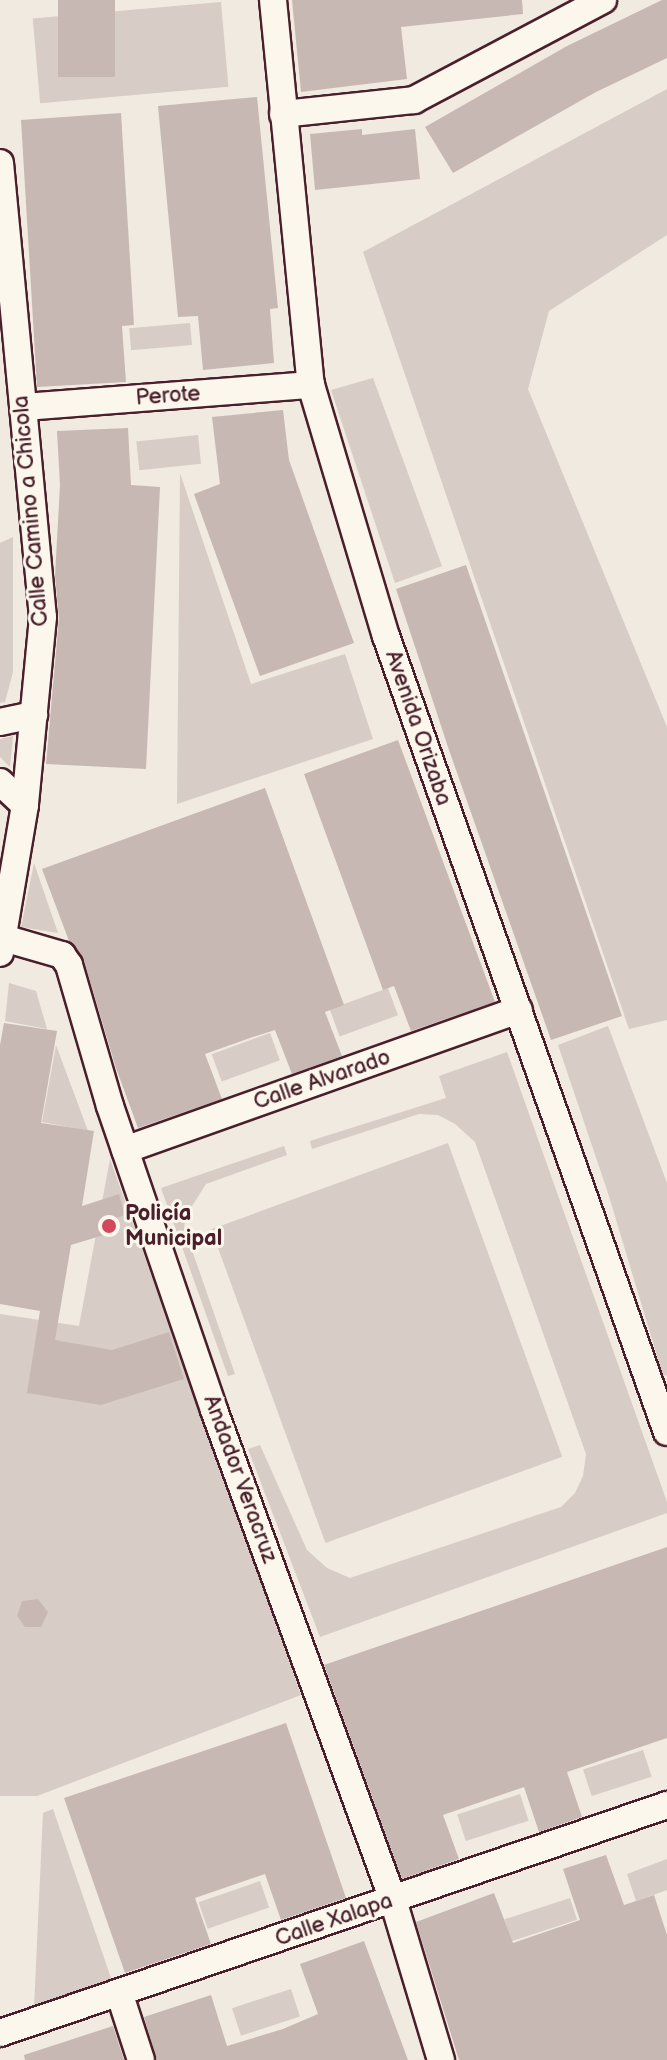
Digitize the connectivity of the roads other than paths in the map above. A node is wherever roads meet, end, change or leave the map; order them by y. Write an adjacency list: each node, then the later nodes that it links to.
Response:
1 (273, 0): 3 (street, Avenida Orizaba)
2 (603, 0): 3 (street)
3 (283, 114): 6 (street, Avenida Orizaba)
4 (0, 163): 5 (street, Calle Camino a Chicola)
5 (8, 347): 7 (street, Calle Camino a Chicola)
6 (311, 385): 7 (street, Perote); 14 (street, Avenida Orizaba)
7 (24, 407): 8 (street, Calle Camino a Chicola)
8 (34, 715): 9 (street); 11 (street, Calle Camino a Chicola)
9 (0, 722)
10 (0, 782): 11 (street)
11 (25, 805): 12 (street, Calle Camino a Chicola)
12 (9, 867): 13 (street, Calle Camino a Chicola)
13 (1, 943): 15 (street, Andador Veracruz)
14 (519, 1010): 15 (street, Calle Alvarado); 16 (street, Avenida Orizaba)
15 (125, 1150): 18 (street, Andador Veracruz)
16 (667, 1432)
17 (667, 1805): 18 (street, Calle Xalapa)
18 (393, 1900): 19 (street, Calle Xalapa); 22 (street, Andador Veracruz)
19 (120, 1995): 20 (street, Calle Xalapa); 21 (street)
20 (0, 2033)
21 (141, 2060)
22 (441, 2060)

